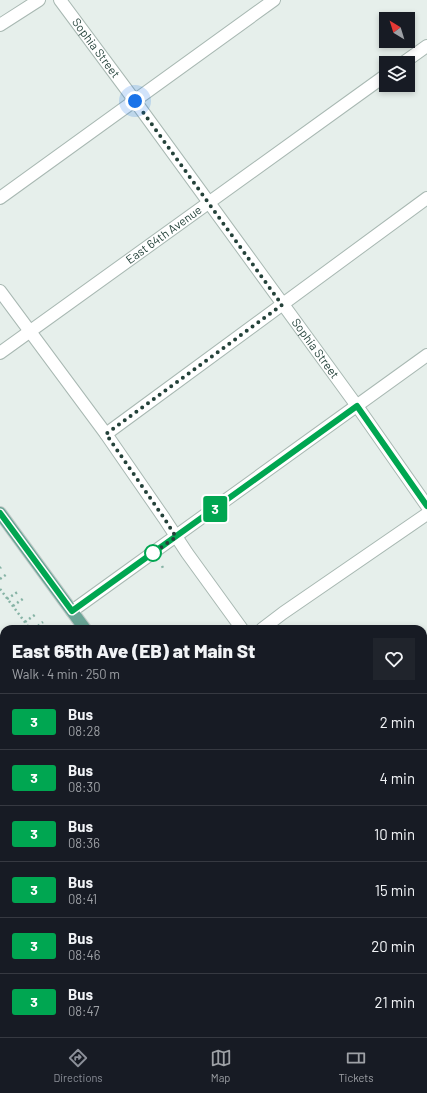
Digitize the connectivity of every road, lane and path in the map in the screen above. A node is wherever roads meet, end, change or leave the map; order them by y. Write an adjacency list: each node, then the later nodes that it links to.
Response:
1 (39, 0): 4 (street)
2 (60, 0): 8 (street, Sophia Street)
3 (274, 0): 8 (street)
4 (0, 25)
5 (427, 46): 6 (street)
6 (413, 56)
7 (379, 80): 11 (street, East 64th Avenue)
8 (135, 101): 9 (street); 11 (street, Sophia Street)
9 (0, 198)
10 (427, 198): 13 (street)
11 (209, 203): 13 (street, Sophia Street); 14 (street, East 64th Avenue)
12 (0, 291): 14 (street)
13 (282, 305): 17 (street, Sophia Street); 18 (street)
14 (30, 331): 15 (street, East 64th Avenue); 18 (street)
15 (0, 353)
16 (427, 356): 17 (street)
17 (357, 406): 19 (street, Sophia Street); 22 (street)
18 (106, 434): 22 (street)
19 (427, 506)
20 (0, 513): 32 (main road)
21 (427, 514): 40 (street)
22 (176, 537): 32 (street); 39 (street)
23 (162, 566): 24 (path)
24 (164, 570)
25 (7, 574): 26 (path)
26 (0, 579)
27 (0, 589): 30 (path)
28 (19, 590): 30 (path)
29 (24, 598): 31 (path)
30 (7, 599): 31 (path)
31 (13, 606): 34 (path)
32 (72, 611): 38 (main road)
33 (36, 614): 34 (path)
34 (25, 622): 36 (path)
35 (43, 622): 37 (path)
36 (27, 625)
37 (39, 625)
38 (82, 625)
39 (239, 625)
40 (267, 625)

